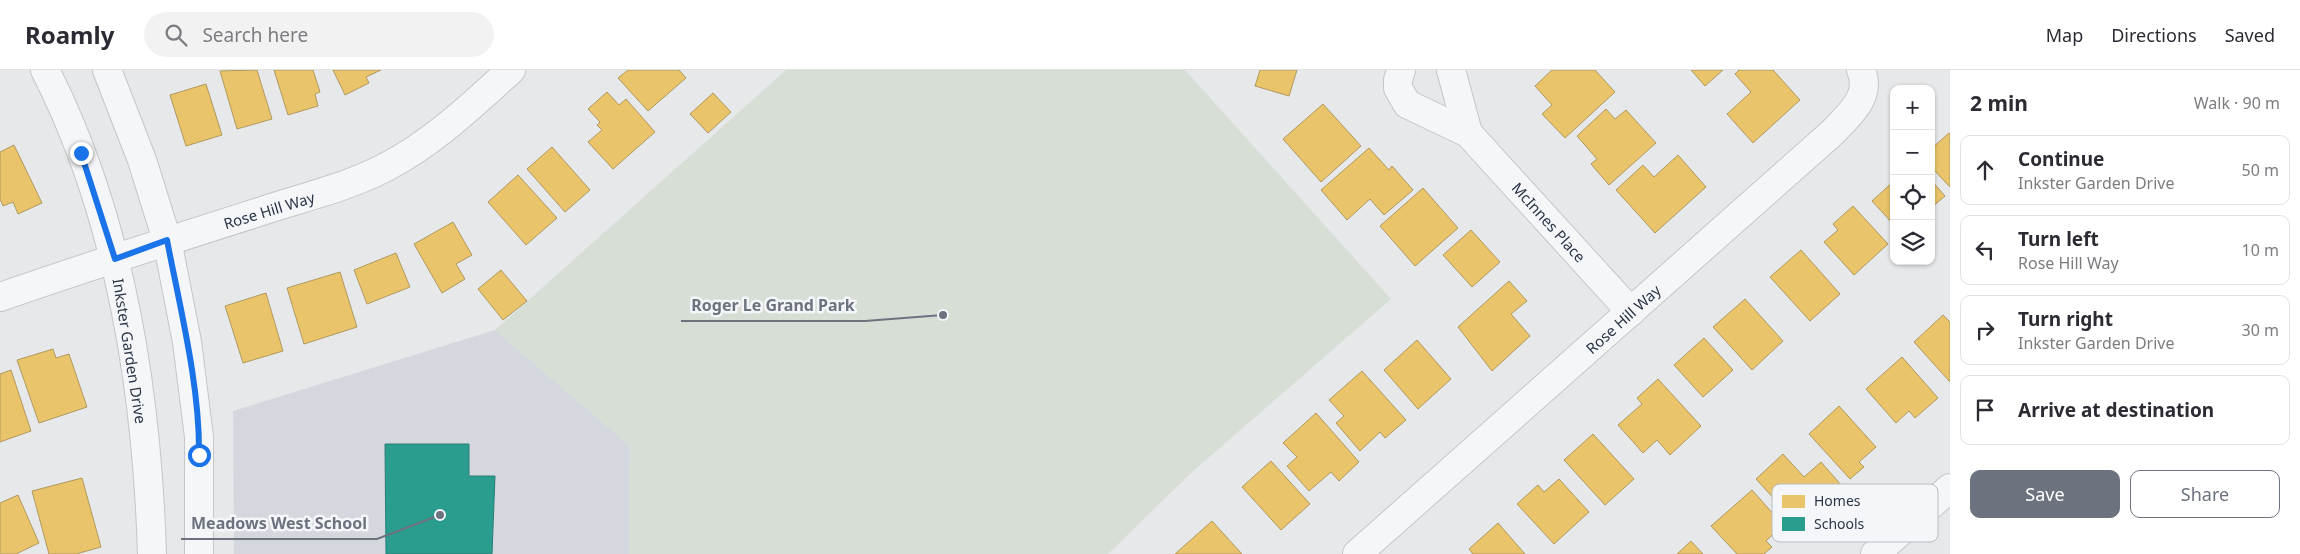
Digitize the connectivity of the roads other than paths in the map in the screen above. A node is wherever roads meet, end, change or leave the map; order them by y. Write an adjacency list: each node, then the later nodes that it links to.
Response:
1 (45, 70): 9 (street, Inkster Garden Drive)
2 (107, 70): 8 (street)
3 (511, 70): 8 (street, Rose Hill Way)
4 (1401, 70): 7 (street, McInnes Place)
5 (1451, 70): 7 (street, McInnes Place)
6 (1861, 70): 11 (street, Rose Hill Way)
7 (1468, 133): 11 (street, McInnes Place)
8 (167, 240): 9 (street, Rose Hill Way); 16 (street)
9 (115, 259): 10 (street, Rose Hill Way); 15 (street, Inkster Garden Drive)
10 (0, 297)
11 (1631, 312): 17 (street, Rose Hill Way)
12 (1950, 488): 13 (street)
13 (1938, 499)
14 (1889, 542): 18 (street)
15 (152, 554)
16 (199, 554)
17 (1358, 554)
18 (1875, 554)

